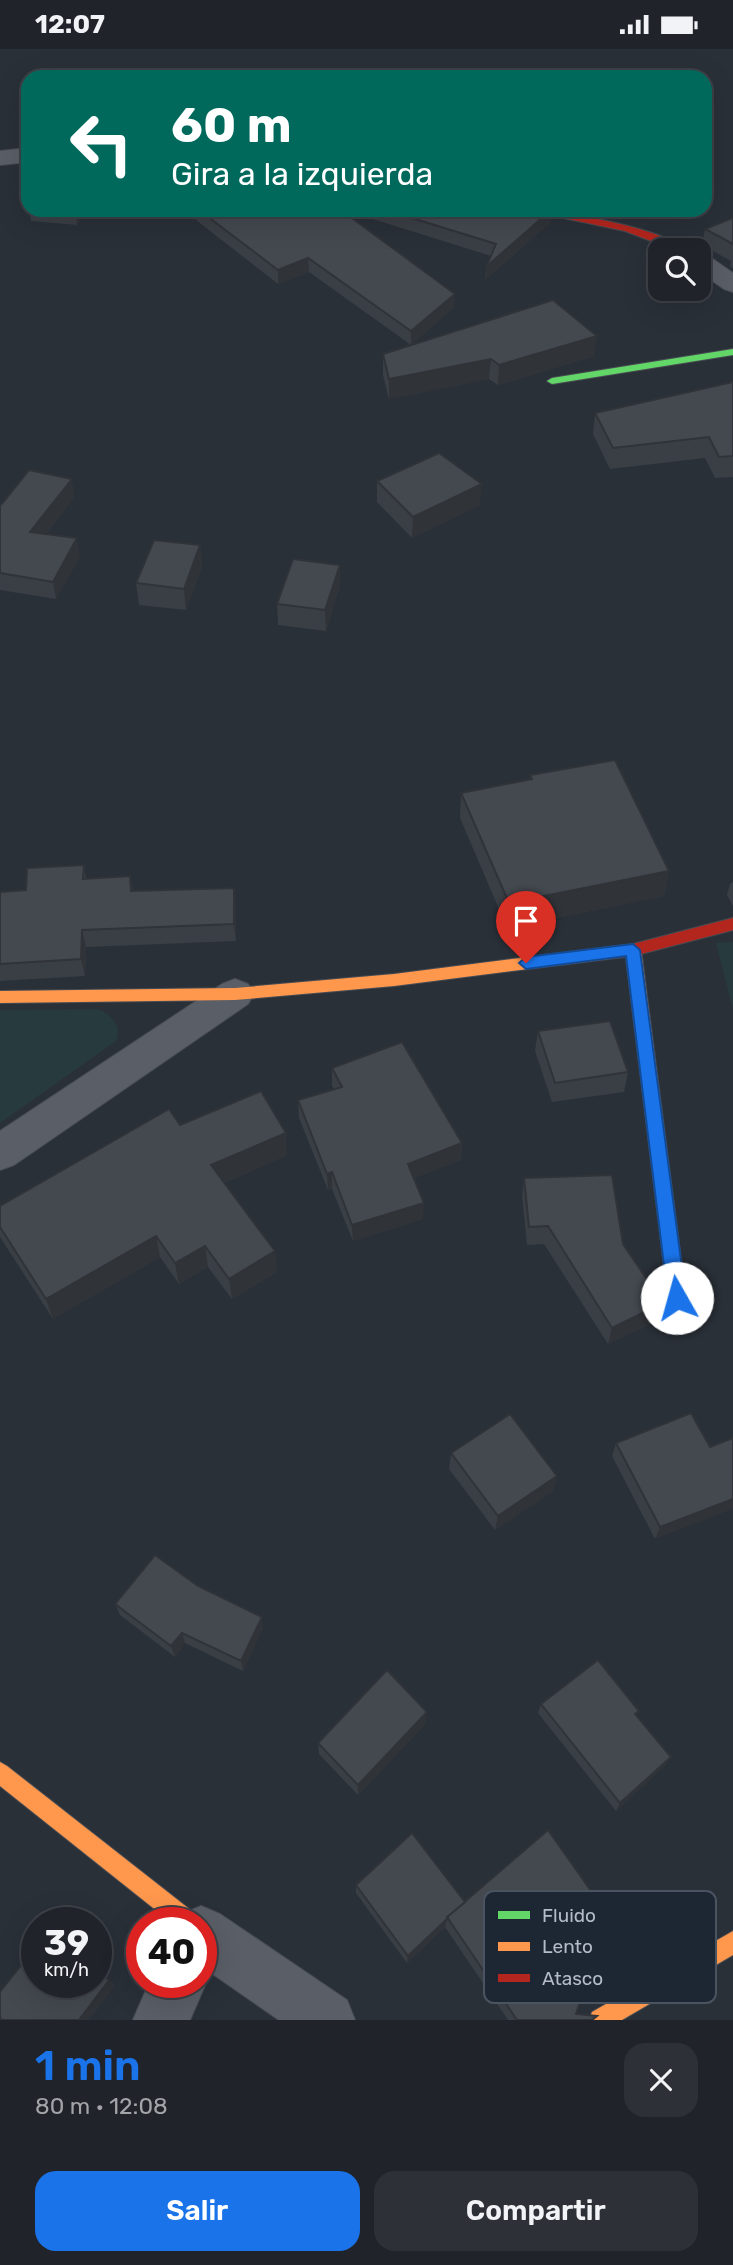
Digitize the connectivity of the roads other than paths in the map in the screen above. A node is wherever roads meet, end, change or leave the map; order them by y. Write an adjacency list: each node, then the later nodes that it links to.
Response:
1 (21, 156): 2 (street)
2 (0, 157)
3 (565, 217): 4 (street)
4 (651, 238)
5 (711, 269): 6 (street)
6 (733, 284)
7 (733, 352): 8 (street)
8 (552, 381)
9 (733, 924): 10 (street)
10 (633, 950): 11 (street); 14 (street)
11 (235, 994): 12 (street); 13 (street)
12 (0, 997)
13 (0, 1153)
14 (677, 1298)
15 (0, 1773): 16 (street)
16 (169, 1907)
17 (733, 1943): 19 (street)
18 (217, 1944): 23 (street)
19 (716, 1953)
20 (171, 1998): 22 (street)
21 (629, 2003): 24 (street)
22 (161, 2020)
23 (327, 2020)
24 (600, 2020)

